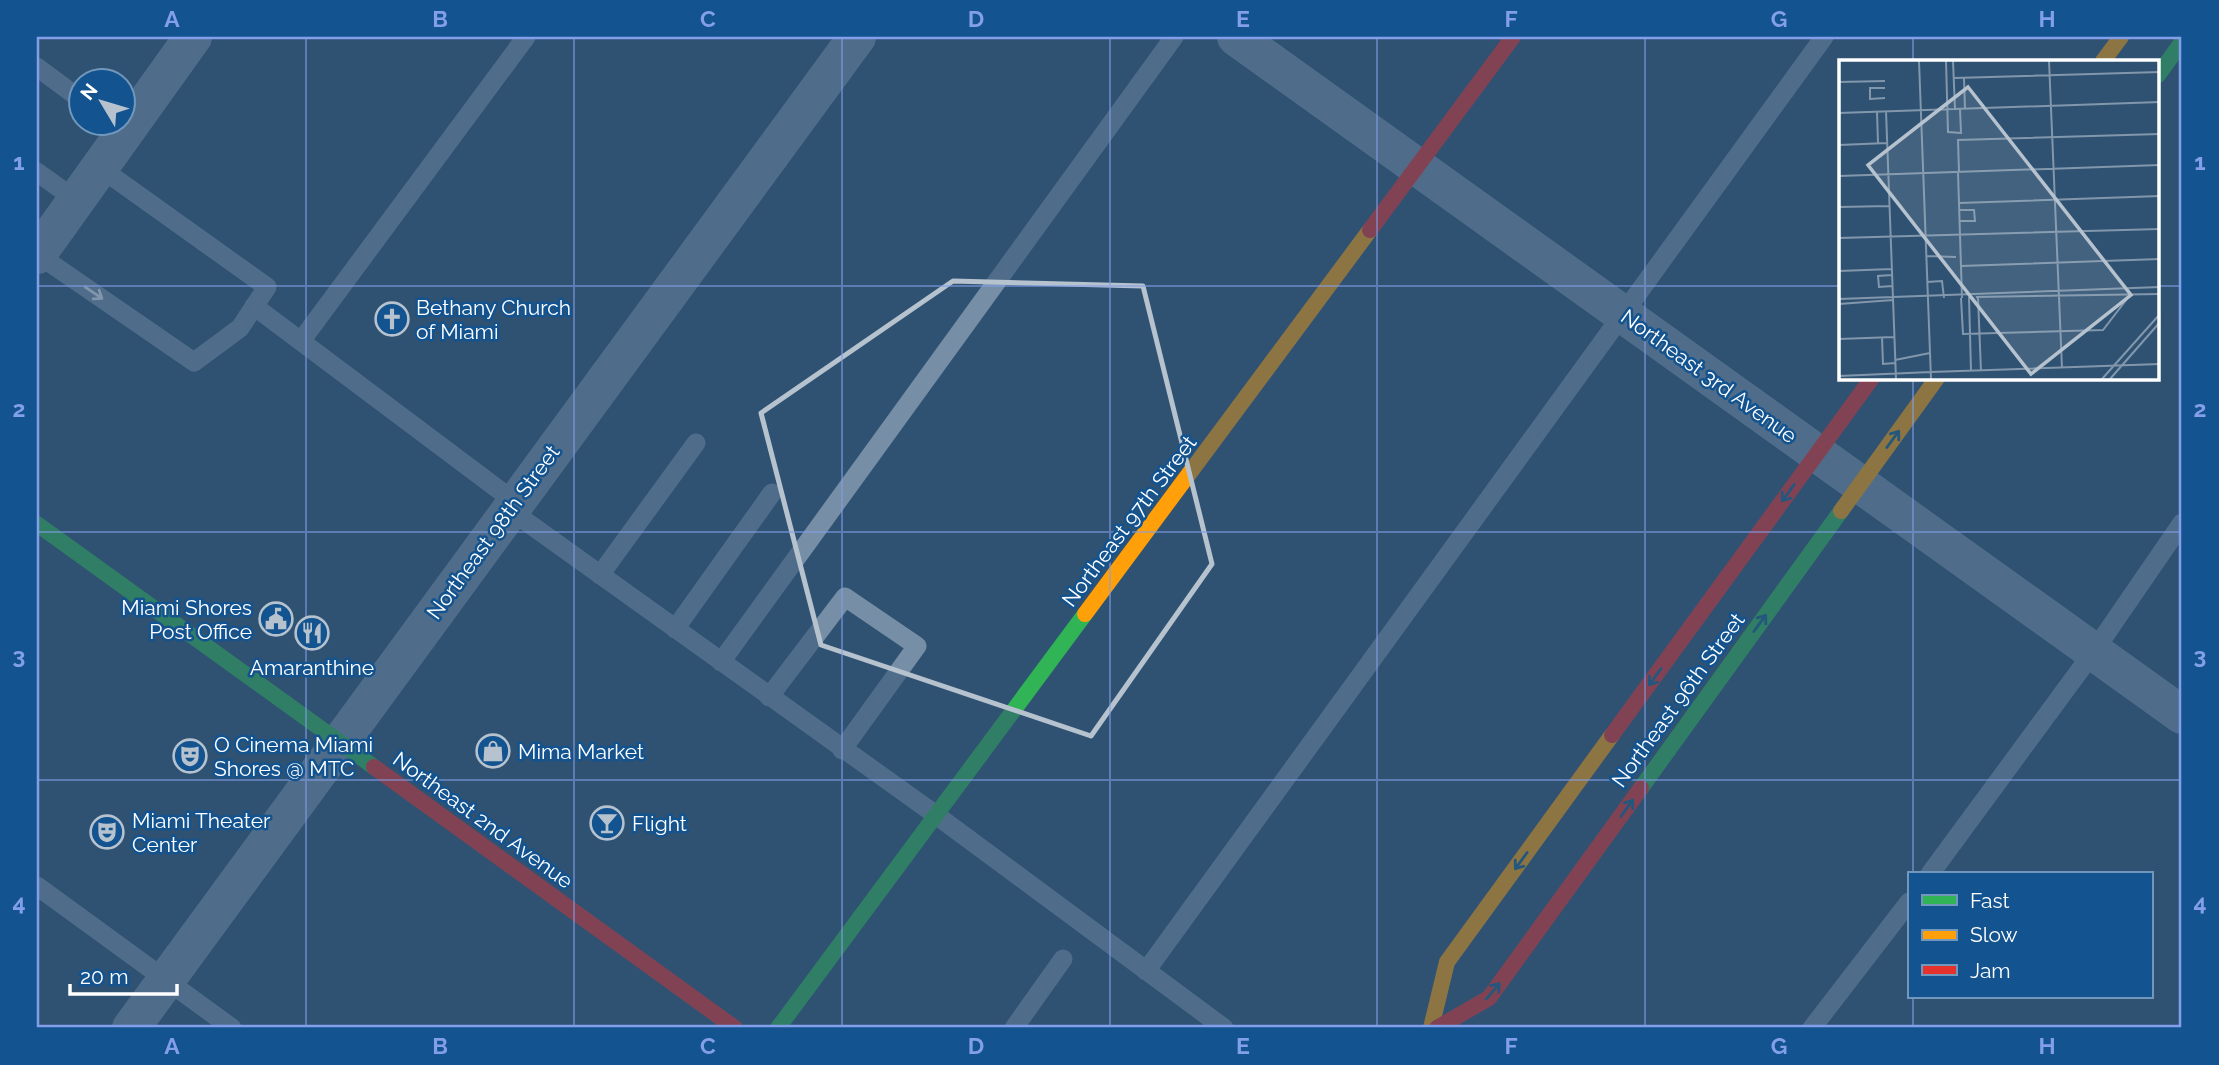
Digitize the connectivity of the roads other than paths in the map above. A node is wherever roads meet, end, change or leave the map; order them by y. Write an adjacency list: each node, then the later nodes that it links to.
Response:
1 (193, 37): 14 (street)
2 (526, 37): 23 (lane)
3 (857, 37): 30 (street, Northeast 98th Street)
4 (1174, 37): 36 (lane)
5 (1236, 37): 17 (street, Northeast 3rd Avenue)
6 (1513, 37): 17 (street, Northeast 97th Street)
7 (1824, 37): 22 (lane)
8 (2121, 37): 10 (street)
9 (2182, 42): 12 (street)
10 (2104, 60)
11 (37, 67): 13 (lane)
12 (2160, 72)
13 (66, 89)
14 (136, 105)
15 (114, 136): 16 (street)
16 (99, 167): 19 (street); 21 (lane)
17 (1418, 167): 22 (street, Northeast 3rd Avenue); 41 (street, Northeast 97th Street)
18 (37, 172): 19 (lane)
19 (76, 200): 20 (street)
20 (37, 255): 21 (lane, one-way to 21)
21 (254, 306): 23 (lane)
22 (1623, 314): 27 (street, Northeast 3rd Avenue); 46 (lane)
23 (302, 341): 30 (lane)
24 (1871, 380): 27 (street, Northeast 96th Street)
25 (1936, 380): 28 (street, Northeast 96th Street, one-way to 25)
26 (696, 443): 33 (lane)
27 (1817, 453): 28 (street, Northeast 3rd Avenue); 48 (street, Northeast 96th Street, one-way to 48)
28 (1860, 484): 35 (street, Northeast 3rd Avenue); 48 (street, Northeast 96th Street, one-way to 28)
29 (772, 493): 34 (lane)
30 (512, 506): 33 (lane); 39 (street, Northeast 98th Street)
31 (2182, 523): 35 (lane)
32 (37, 524): 39 (street, Northeast 2nd Avenue)
33 (600, 575): 34 (lane)
34 (675, 629): 36 (lane)
35 (2094, 651): 38 (street, Northeast 3rd Avenue); 42 (lane)
36 (721, 662): 37 (lane)
37 (769, 697): 40 (lane); 40 (lane)
38 (2182, 715)
39 (339, 742): 47 (street, Northeast 98th Street); 51 (street, Northeast 2nd Avenue)
40 (842, 750): 41 (lane)
41 (936, 815): 46 (lane); 52 (street, Northeast 97th Street)
42 (1931, 872)
43 (37, 886): 47 (lane)
44 (1908, 903): 55 (lane)
45 (1063, 959): 53 (lane)
46 (1146, 971): 54 (lane)
47 (166, 980): 49 (street, Northeast 98th Street); 50 (lane)
48 (1443, 1027)
49 (131, 1028)
50 (232, 1028)
51 (735, 1028)
52 (778, 1028)
53 (1014, 1028)
54 (1224, 1028)
55 (1812, 1028)

